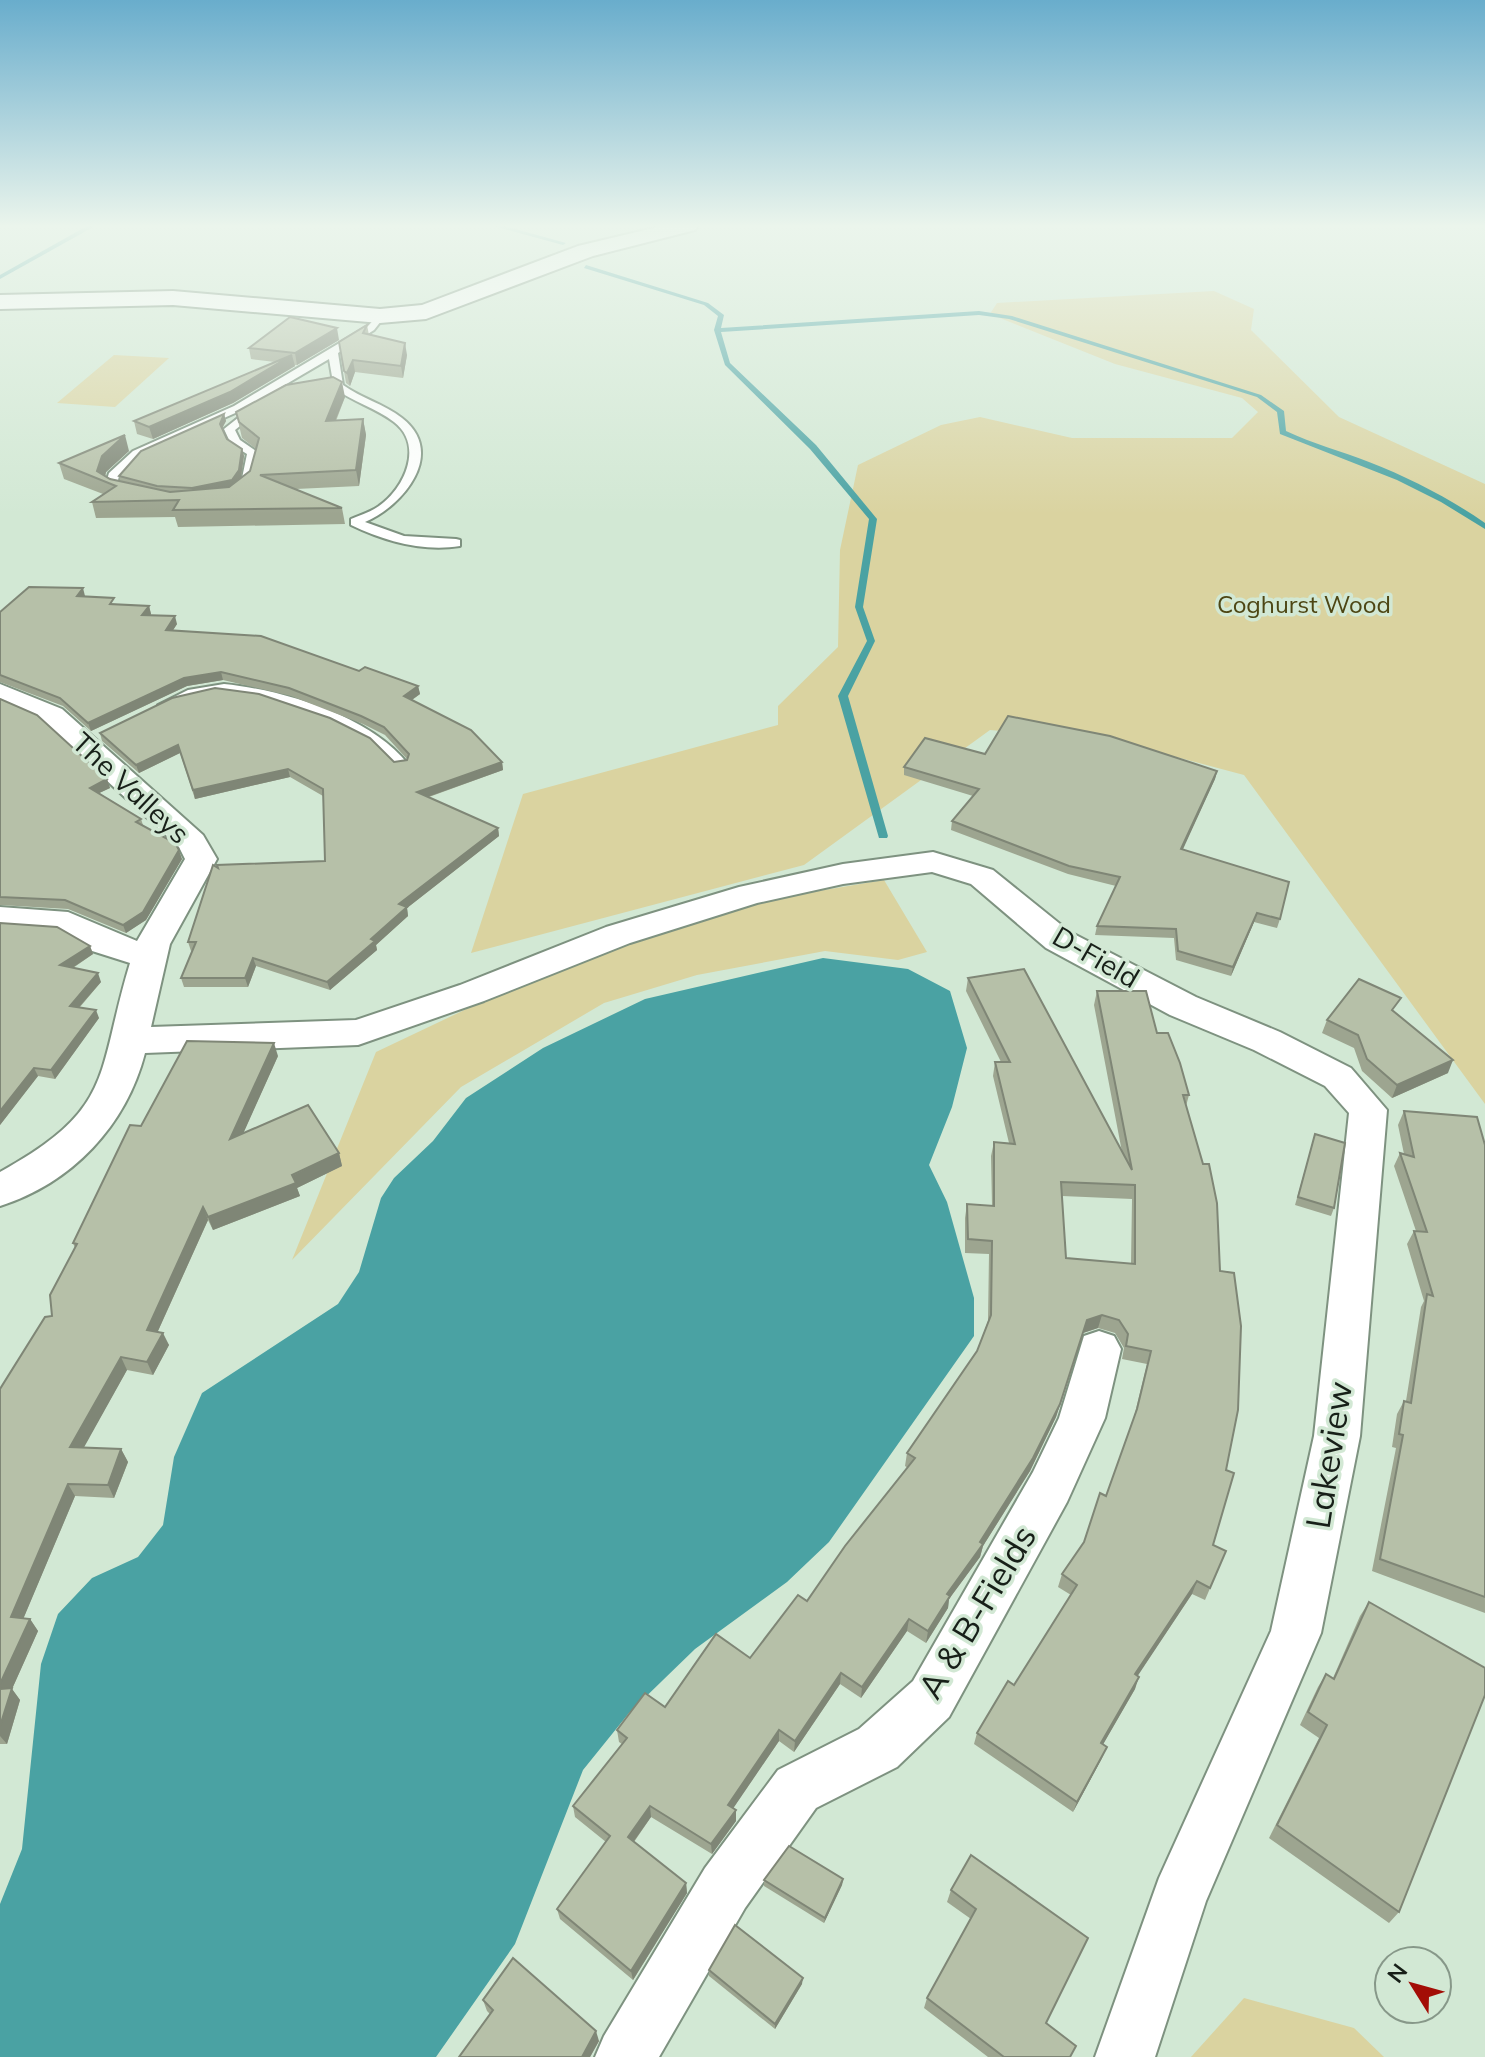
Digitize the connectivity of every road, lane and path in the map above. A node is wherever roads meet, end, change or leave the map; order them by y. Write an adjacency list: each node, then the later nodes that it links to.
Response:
1 (376, 322): 2 (lane)
2 (333, 352): 5 (lane); 6 (lane)
3 (293, 392): 4 (lane)
4 (227, 496)
5 (137, 498)
6 (456, 543)
7 (0, 692): 11 (street, The Valleys)
8 (151, 711): 9 (lane)
9 (401, 764)
10 (0, 918): 11 (street)
11 (150, 957): 12 (street, The Valleys)
12 (129, 1041): 13 (street, D-Field); 14 (street, The Valleys)
13 (1267, 1041): 17 (street, Lakeview)
14 (0, 1191)
15 (1099, 1349): 16 (street, A & B-Fields)
16 (625, 2057)
17 (1125, 2057)

